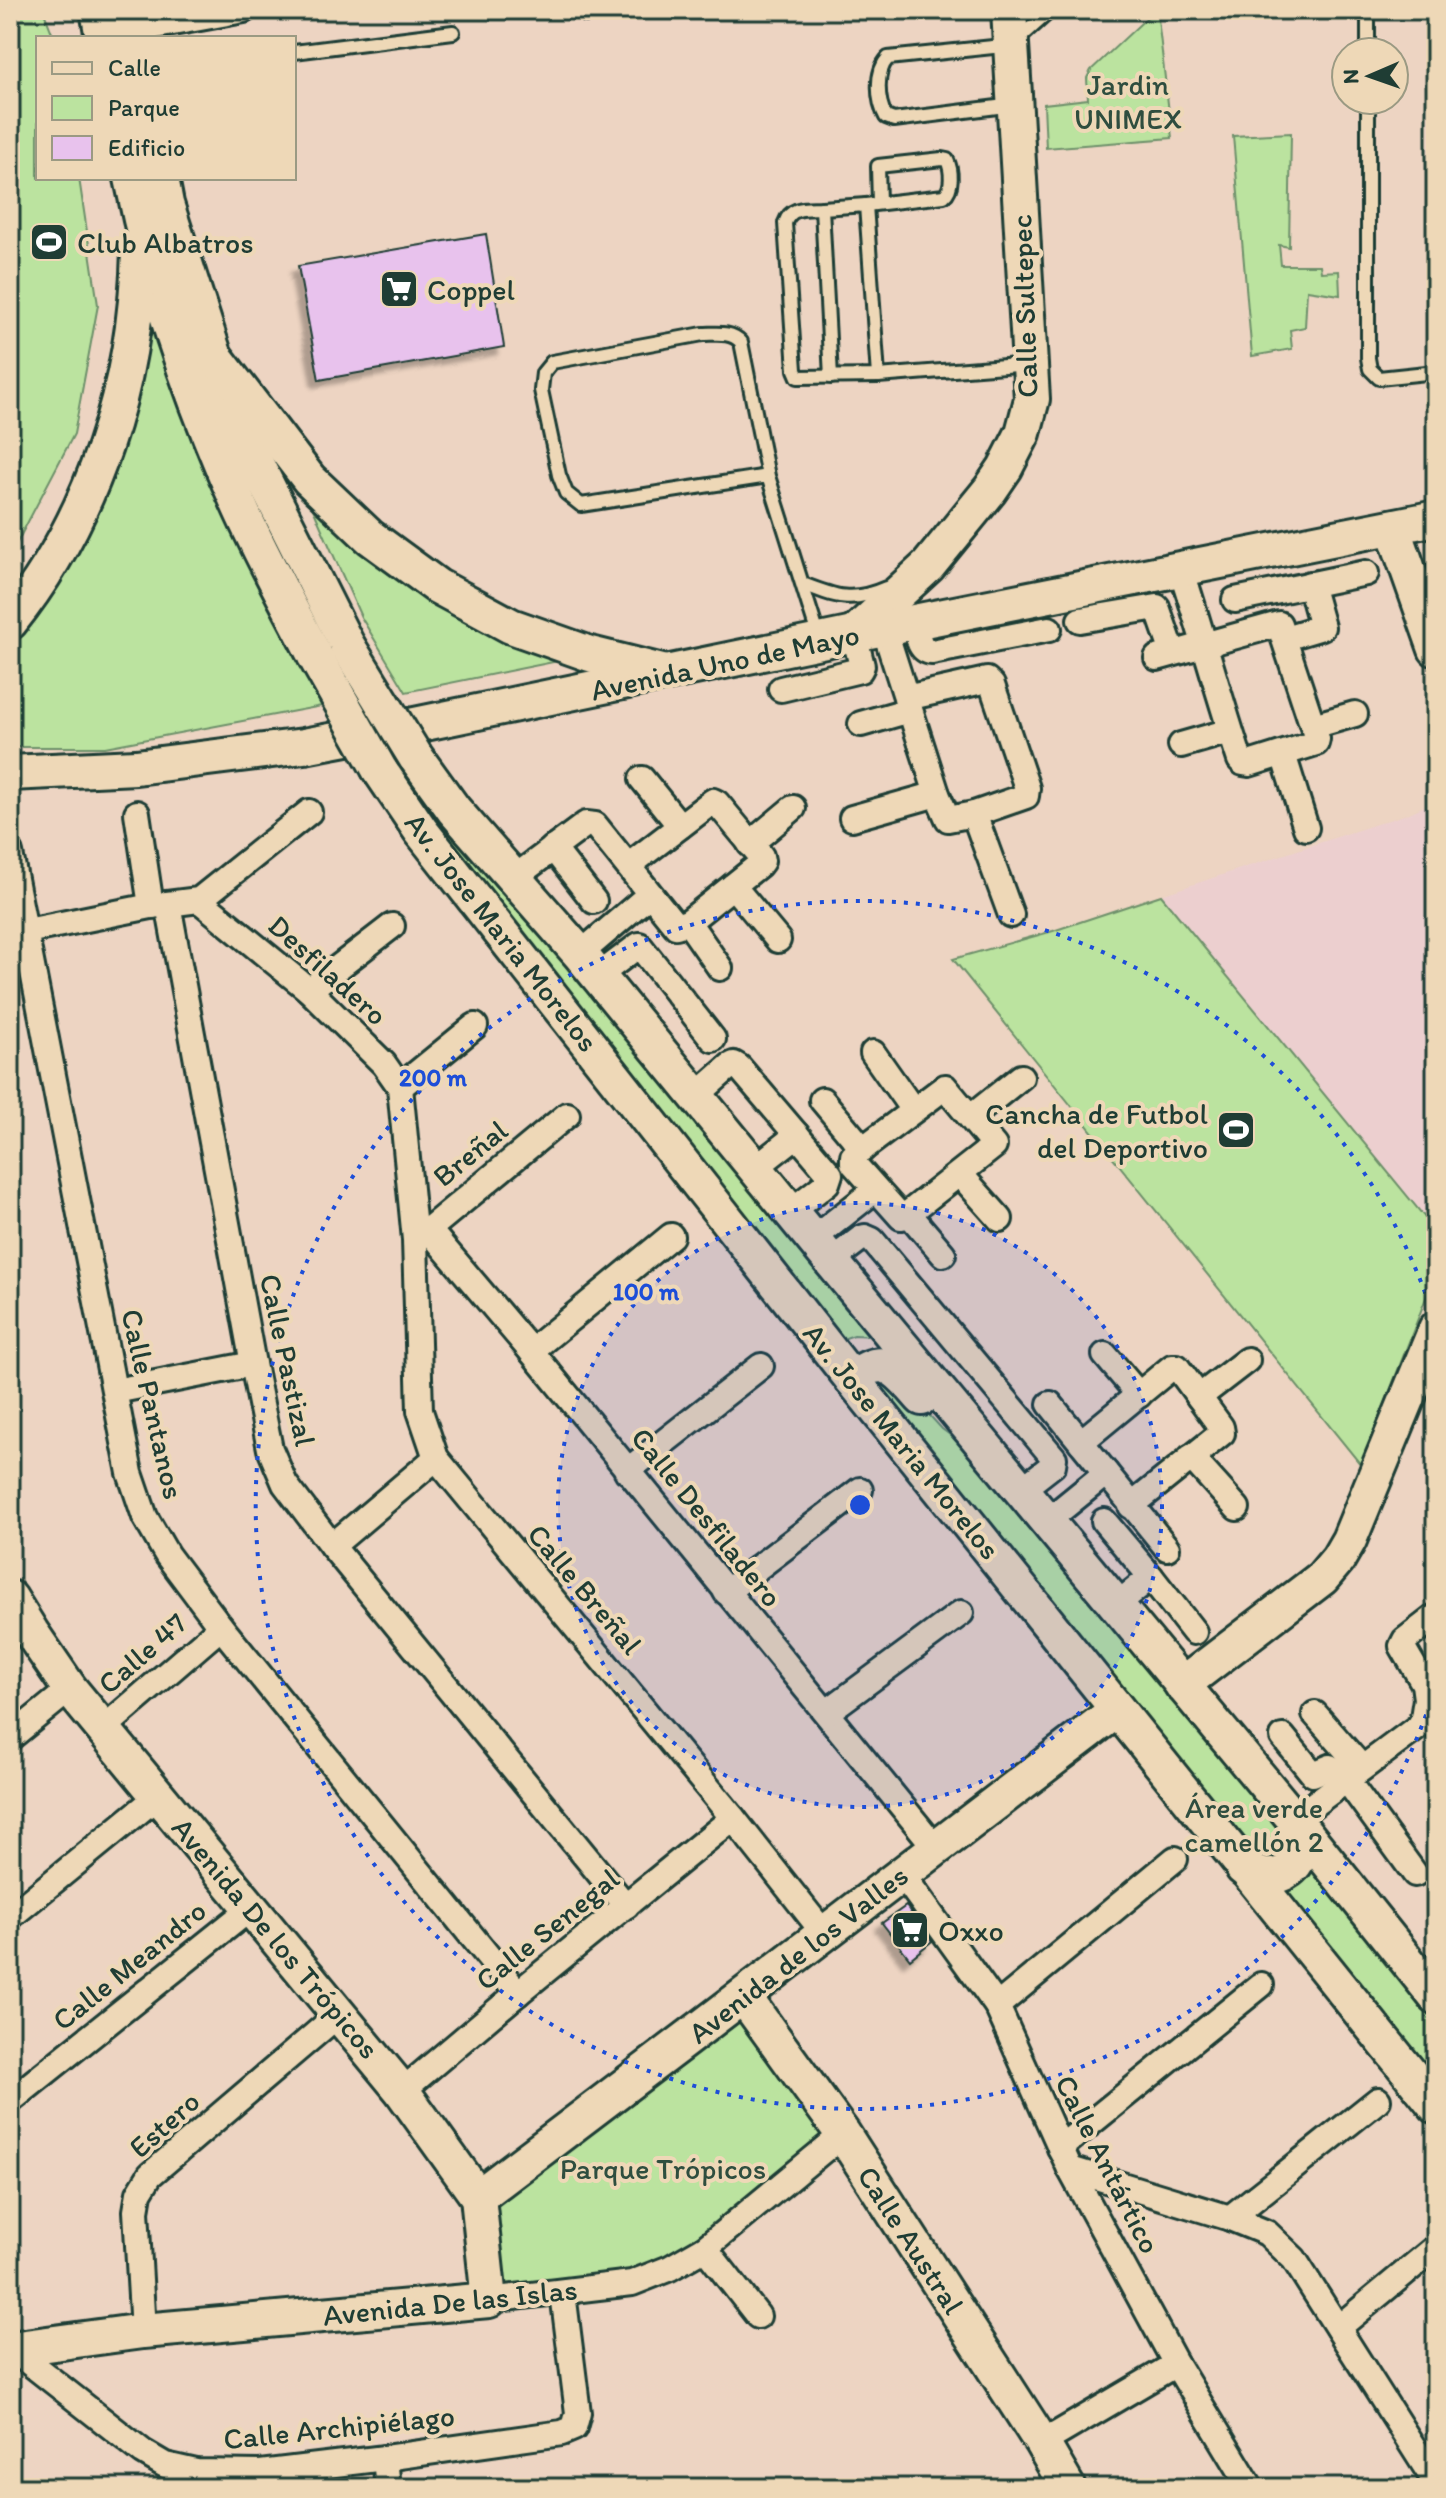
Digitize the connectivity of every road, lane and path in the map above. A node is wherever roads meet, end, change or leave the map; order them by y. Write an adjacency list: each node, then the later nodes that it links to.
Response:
1 (98, 10): 6 (main road)
2 (244, 10): 6 (street)
3 (1009, 10): 9 (main road, Calle Sultepec)
4 (1051, 10): 9 (lane)
5 (1368, 10): 8 (lane)
6 (126, 29)
7 (453, 32): 10 (lane)
8 (1368, 36)
9 (1012, 45): 11 (main road, Calle Sultepec); 11 (lane)
10 (296, 52)
11 (1014, 105): 19 (main road, Calle Sultepec)
12 (1368, 116): 20 (lane)
13 (132, 180): 17 (main road)
14 (161, 180): 18 (main road)
15 (872, 204): 15 (lane); 16 (lane); 21 (lane)
16 (822, 208): 22 (lane); 22 (lane)
17 (140, 218): 33 (main road); 109 (main road, Av. Jose Maria Morelos, bridge)
18 (214, 355): 40 (main road); 63 (main road, Av. Jose Maria Morelos, bridge)
19 (1029, 364): 21 (lane); 26 (main road, Calle Sultepec)
20 (1436, 372)
21 (878, 376): 22 (lane)
22 (831, 377)
23 (768, 476): 23 (lane); 29 (lane)
24 (1436, 518): 25 (main road, Avenida Uno de Mayo)
25 (1393, 527): 27 (main road, Avenida Uno de Mayo); 39 (main road)
26 (928, 566): 29 (lane); 34 (main road, Calle Sultepec)
27 (1181, 569): 34 (main road, Avenida Uno de Mayo); 38 (street)
28 (1366, 573): 30 (street)
29 (803, 584): 37 (lane)
30 (1310, 584): 31 (street); 36 (street)
31 (1235, 600)
32 (1080, 620): 38 (street)
33 (10, 622)
34 (884, 628): 35 (street); 37 (main road, Avenida Uno de Mayo); 41 (street); 42 (street)
35 (1049, 629)
36 (1285, 638): 38 (street); 45 (street)
37 (820, 641): 40 (main road, Avenida Uno de Mayo)
38 (1204, 643): 46 (street)
39 (1436, 649)
40 (670, 674): 49 (main road, Avenida Uno de Mayo)
41 (781, 689)
42 (908, 704): 44 (street); 51 (street); 55 (street)
43 (1355, 714): 45 (street)
44 (861, 724)
45 (1313, 726): 48 (street)
46 (1230, 731): 47 (street); 48 (street)
47 (1181, 745)
48 (1283, 754): 58 (street)
49 (10, 773)
50 (642, 779): 57 (street)
51 (937, 794): 55 (street); 56 (street)
52 (793, 808): 59 (street)
53 (309, 812): 66 (street)
54 (137, 813): 68 (street, Calle Pastizal)
55 (974, 814): 69 (street)
56 (852, 818)
57 (680, 826): 59 (street); 62 (street)
58 (1306, 828)
59 (750, 844): 64 (street)
60 (553, 848): 62 (street); 63 (street); 67 (street)
61 (10, 853): 72 (street, Calle Pantanos)
62 (628, 866): 65 (street)
63 (515, 877): 74 (main road, Av. Jose Maria Morelos)
64 (733, 886): 70 (street); 73 (street)
65 (649, 895): 70 (street); 74 (street)
66 (199, 900): 68 (street); 76 (street, Desfiladero)
67 (594, 901)
68 (160, 905): 72 (street); 106 (street, Calle Pastizal)
69 (1011, 915)
70 (688, 922): 75 (street)
71 (392, 926): 76 (street)
72 (18, 933): 110 (street, Calle Pantanos)
73 (778, 940)
74 (589, 965): 78 (street); 82 (main road, Av. Jose Maria Morelos)
75 (720, 968)
76 (309, 990): 81 (street, Desfiladero)
77 (475, 1026): 81 (street)
78 (713, 1039)
79 (873, 1053): 84 (street)
80 (1021, 1077): 86 (street)
81 (400, 1087): 95 (street)
82 (696, 1096): 87 (street); 89 (main road, Av. Jose Maria Morelos)
83 (822, 1100): 88 (street)
84 (913, 1110): 86 (street); 88 (street)
85 (567, 1115): 95 (street, Breñal)
86 (971, 1117): 90 (street)
87 (797, 1135): 89 (street); 92 (street)
88 (863, 1149): 91 (street)
89 (755, 1168): 92 (main road, Av. Jose Maria Morelos)
90 (960, 1174): 93 (street); 94 (street)
91 (875, 1190): 93 (street); 97 (street)
92 (791, 1211): 97 (main road, Av. Jose Maria Morelos)
93 (909, 1214): 98 (street)
94 (1000, 1219)
95 (421, 1235): 103 (street, Calle Desfiladero); 117 (street, Calle Breñal)
96 (671, 1236): 103 (street)
97 (822, 1250): 99 (street); 100 (main road, Av. Jose Maria Morelos)
98 (943, 1254)
99 (915, 1292): 100 (street); 102 (street)
100 (881, 1321): 108 (main road, Av. Jose Maria Morelos)
101 (1436, 1329): 136 (main road)
102 (959, 1348): 108 (street); 121 (street)
103 (531, 1351): 118 (street, Calle Desfiladero)
104 (1105, 1355): 111 (street)
105 (1247, 1360): 112 (street)
106 (253, 1364): 110 (street); 126 (street, Calle Pastizal)
107 (761, 1366): 118 (street)
108 (925, 1374): 115 (main road, Av. Jose Maria Morelos)
109 (852, 1379): 115 (main road); 138 (main road, Av. Jose Maria Morelos)
110 (115, 1391): 134 (street, Calle Pantanos)
111 (1139, 1395): 112 (street); 114 (street)
112 (1199, 1397): 116 (street)
113 (1050, 1404): 114 (street)
114 (1081, 1442): 119 (street)
115 (993, 1456): 121 (main road, Av. Jose Maria Morelos)
116 (1191, 1457): 122 (street); 123 (street)
117 (436, 1458): 126 (street); 147 (street, Calle Breñal)
118 (627, 1471): 129 (street, Calle Desfiladero)
119 (1106, 1473): 122 (street); 124 (street)
120 (860, 1490): 129 (street)
121 (1021, 1490): 124 (main road, Av. Jose Maria Morelos)
122 (1131, 1506): 127 (street)
123 (1237, 1508)
124 (1047, 1521): 131 (main road, Av. Jose Maria Morelos)
125 (1104, 1521): 128 (street)
126 (332, 1546): 154 (street, Calle Pastizal)
127 (1167, 1548)
128 (1151, 1577): 131 (street); 135 (street)
129 (726, 1592): 139 (street, Calle Desfiladero)
130 (10, 1598): 137 (main road, Avenida De los Trópicos)
131 (1116, 1605): 136 (main road, Av. Jose Maria Morelos)
132 (961, 1613): 139 (street)
133 (1436, 1616): 141 (street)
134 (221, 1627): 142 (street, Calle 47); 159 (street, Calle Pantanos)
135 (1194, 1632)
136 (1182, 1685): 148 (main road, Av. Jose Maria Morelos)
137 (70, 1689): 142 (main road, Avenida De los Trópicos); 144 (street)
138 (1117, 1710): 149 (main road, Avenida de los Valles); 151 (main road, Av. Jose Maria Morelos)
139 (827, 1712): 149 (street, Calle Desfiladero)
140 (1315, 1714): 145 (street)
141 (1429, 1724): 145 (street)
142 (104, 1728): 146 (main road, Avenida De los Trópicos)
143 (1283, 1737): 145 (street)
144 (10, 1738)
145 (1354, 1774): 148 (street); 153 (street)
146 (158, 1796): 155 (main road, Avenida De los Trópicos); 156 (street)
147 (733, 1818): 154 (street, Calle Senegal); 157 (street, Calle Breñal)
148 (1294, 1819): 151 (main road); 161 (main road, Av. Jose Maria Morelos)
149 (936, 1848): 152 (main road, Avenida de los Valles)
150 (1175, 1859): 162 (street)
151 (1243, 1868): 167 (main road, Av. Jose Maria Morelos)
152 (902, 1874): 157 (main road, Avenida de los Valles); 162 (street, Calle Antártico)
153 (1415, 1874)
154 (626, 1906): 159 (street, Calle Senegal)
155 (251, 1908): 163 (main road, Avenida De los Trópicos); 166 (street, Calle Meandro)
156 (10, 1917)
157 (823, 1932): 160 (main road, Avenida de los Valles)
158 (1261, 1985): 169 (street)
159 (518, 1993): 164 (street, Calle Senegal)
160 (744, 1997): 168 (main road, Calle Austral); 170 (main road, Avenida de los Valles)
161 (1436, 1997)
162 (997, 2006): 169 (street, Calle Antártico)
163 (339, 2014): 164 (main road, Avenida De los Trópicos); 178 (street, Estero)
164 (402, 2091): 170 (main road, Avenida De los Trópicos)
165 (1378, 2100): 171 (street)
166 (10, 2101)
167 (1436, 2106)
168 (843, 2134): 173 (street, Avenida De las Islas); 181 (main road, Calle Austral)
169 (1065, 2159): 171 (street); 180 (street, Calle Antártico)
170 (478, 2197): 175 (main road, Avenida De los Trópicos)
171 (1230, 2218): 177 (street)
172 (1436, 2247): 177 (street)
173 (705, 2248): 174 (street, Avenida De las Islas); 176 (street)
174 (563, 2293): 175 (street, Avenida De las Islas); 183 (street, Calle Archipiélago)
175 (489, 2300): 178 (main road, Avenida De las Islas)
176 (758, 2316)
177 (1338, 2328): 182 (street)
178 (143, 2331): 179 (main road, Avenida De las Islas)
179 (11, 2349): 183 (street, Calle Archipiélago)
180 (1176, 2364): 181 (street); 187 (street, Calle Antártico)
181 (1042, 2443): 186 (main road, Calle Austral)
182 (1427, 2446): 184 (street)
183 (385, 2458): 185 (street)
184 (1436, 2483)
185 (388, 2488)
186 (1068, 2488)
187 (1251, 2488)

